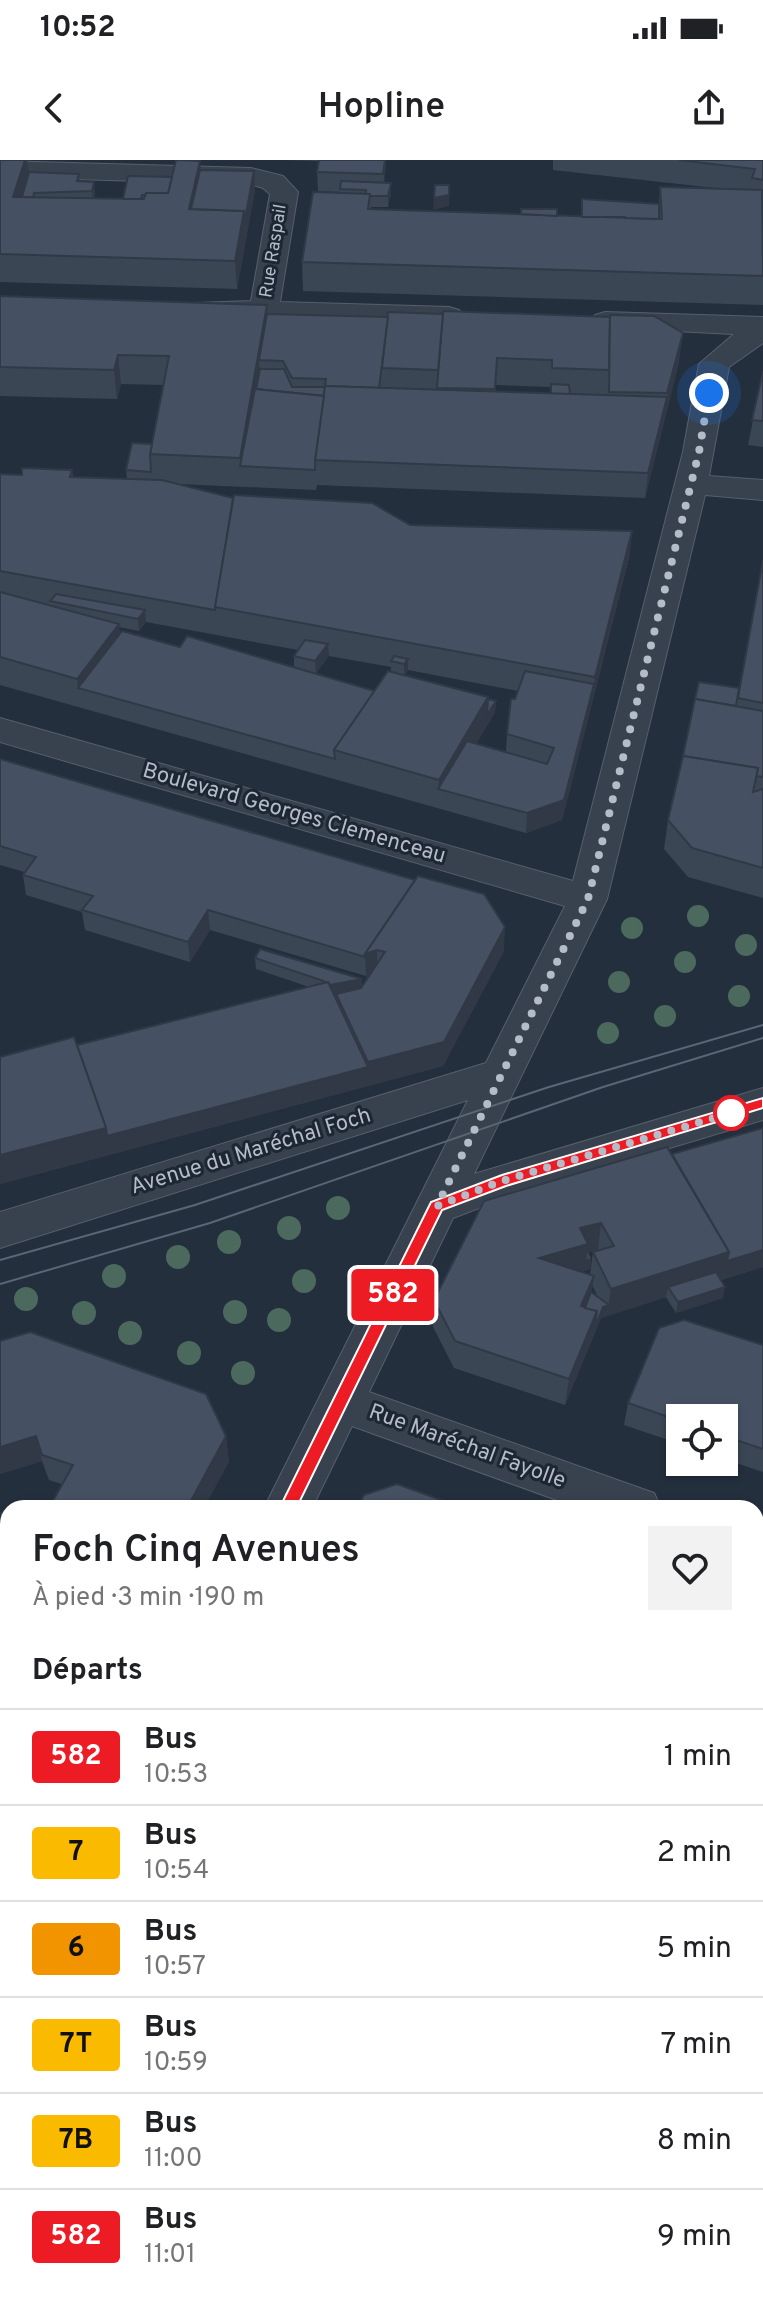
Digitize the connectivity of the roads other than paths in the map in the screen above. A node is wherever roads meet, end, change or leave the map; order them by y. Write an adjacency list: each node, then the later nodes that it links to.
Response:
1 (0, 169): 3 (street, Rue Raspail)
2 (175, 308): 3 (street)
3 (264, 311): 4 (street)
4 (481, 317)
5 (574, 320): 6 (street)
6 (651, 322): 7 (street); 8 (street)
7 (763, 328): 8 (street)
8 (714, 364): 9 (street)
9 (692, 484): 10 (street); 12 (street)
10 (763, 490)
11 (0, 730): 12 (street, Boulevard Georges Clemenceau)
12 (588, 899): 13 (street)
13 (502, 1074): 15 (street); 16 (street, Avenue du Maréchal Foch)
14 (763, 1104): 15 (street)
15 (437, 1206): 17 (street)
16 (0, 1230)
17 (342, 1402): 18 (street); 19 (street, Rue Maréchal Fayolle)
18 (292, 1500)
19 (615, 1500)

